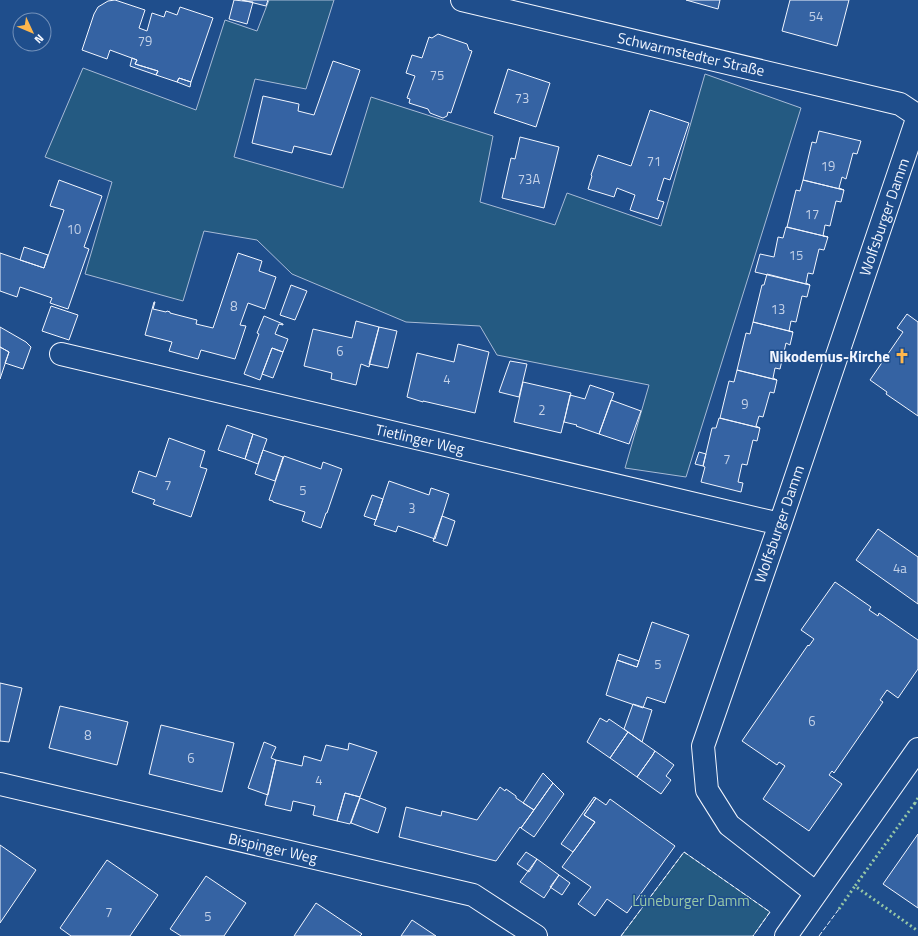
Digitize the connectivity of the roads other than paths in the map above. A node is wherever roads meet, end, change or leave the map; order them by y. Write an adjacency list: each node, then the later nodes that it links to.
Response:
1 (462, 0): 2 (street, Schwarmstedter Straße)
2 (918, 116): 4 (street, Wolfsburger Damm)
3 (61, 354): 4 (street, Tietlinger Weg)
4 (780, 524): 7 (street, Wolfsburger Damm)
5 (918, 749): 7 (street)
6 (0, 784): 8 (street, Bispinger Weg)
7 (816, 893): 9 (street)
8 (536, 936)
9 (786, 936)

